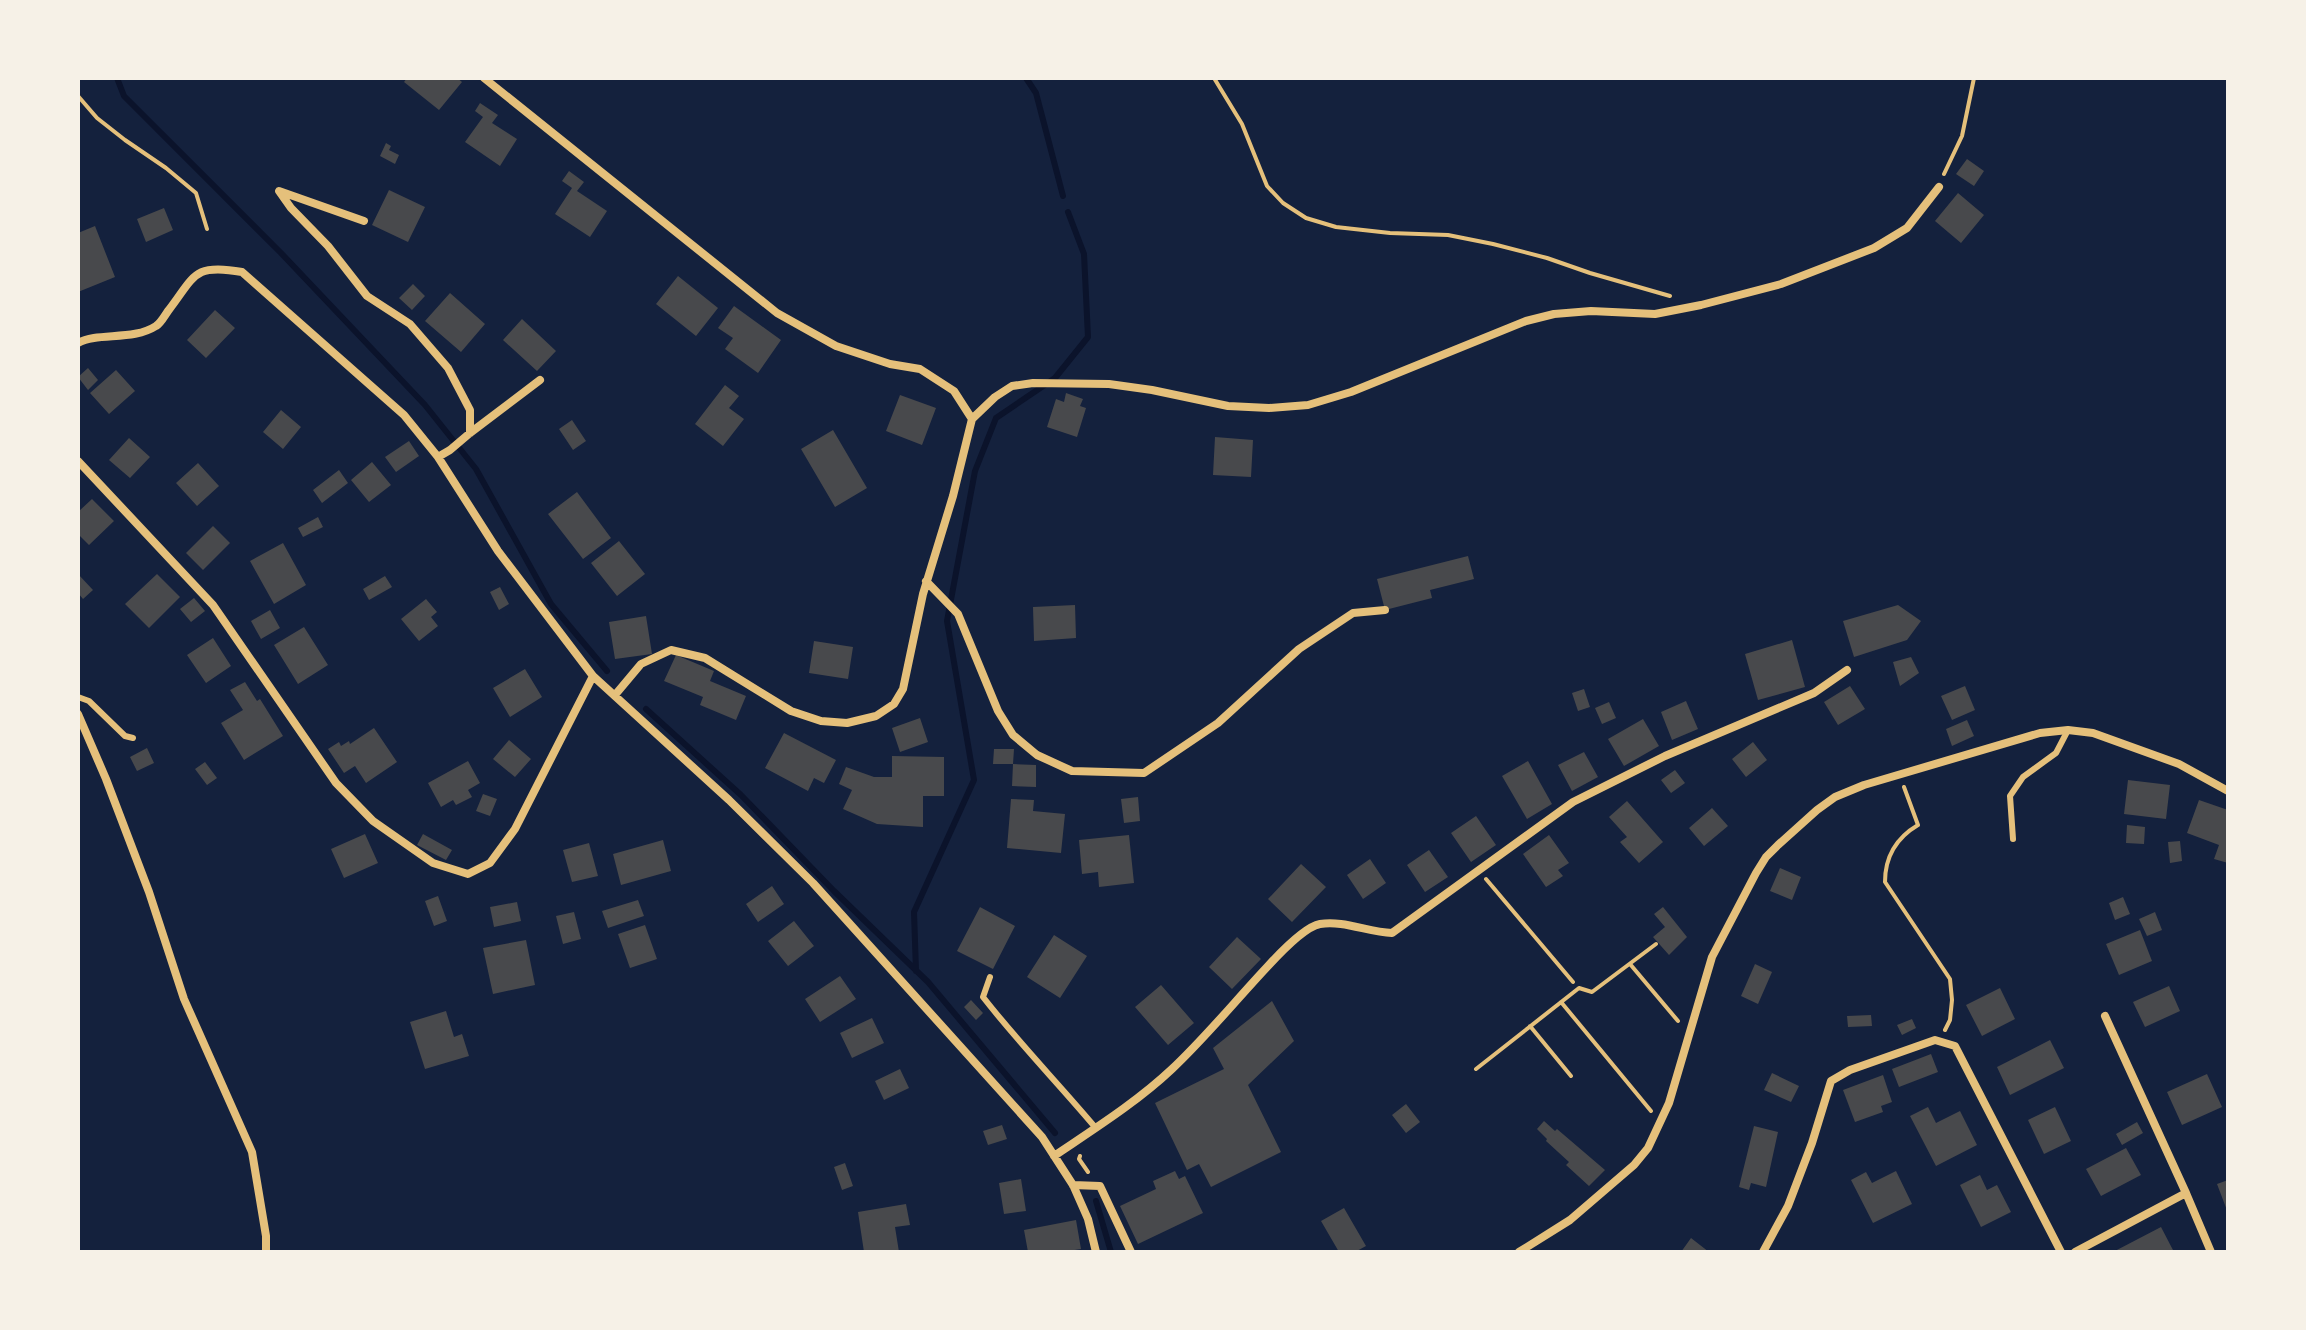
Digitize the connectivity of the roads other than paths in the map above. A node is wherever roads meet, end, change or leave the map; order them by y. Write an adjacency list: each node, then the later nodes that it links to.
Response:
1 (484, 78): 6 (street)
2 (1939, 187): 6 (street)
3 (364, 221): 7 (street)
4 (78, 343): 8 (street)
5 (540, 380): 7 (street)
6 (972, 419): 10 (street)
7 (470, 433): 8 (street)
8 (438, 457): 13 (street)
9 (78, 461): 13 (street)
10 (926, 581): 11 (street); 14 (street)
11 (1385, 610)
12 (1847, 670): 23 (street)
13 (593, 676): 14 (street)
14 (615, 695): 24 (street)
15 (78, 697): 18 (lane)
16 (78, 714): 27 (street)
17 (2068, 730): 19 (street); 20 (lane); 30 (street)
18 (133, 738)
19 (2228, 791)
20 (2013, 839)
21 (990, 977): 23 (lane)
22 (2105, 1016): 26 (street)
23 (1095, 1127): 24 (street)
24 (1054, 1156): 25 (street)
25 (1073, 1185): 28 (street); 29 (street)
26 (2186, 1193): 33 (street); 34 (street)
27 (266, 1252)
28 (1096, 1252)
29 (1131, 1252)
30 (1519, 1252)
31 (1763, 1252): 32 (street)
32 (2061, 1252)
33 (2075, 1252)
34 (2211, 1252)

